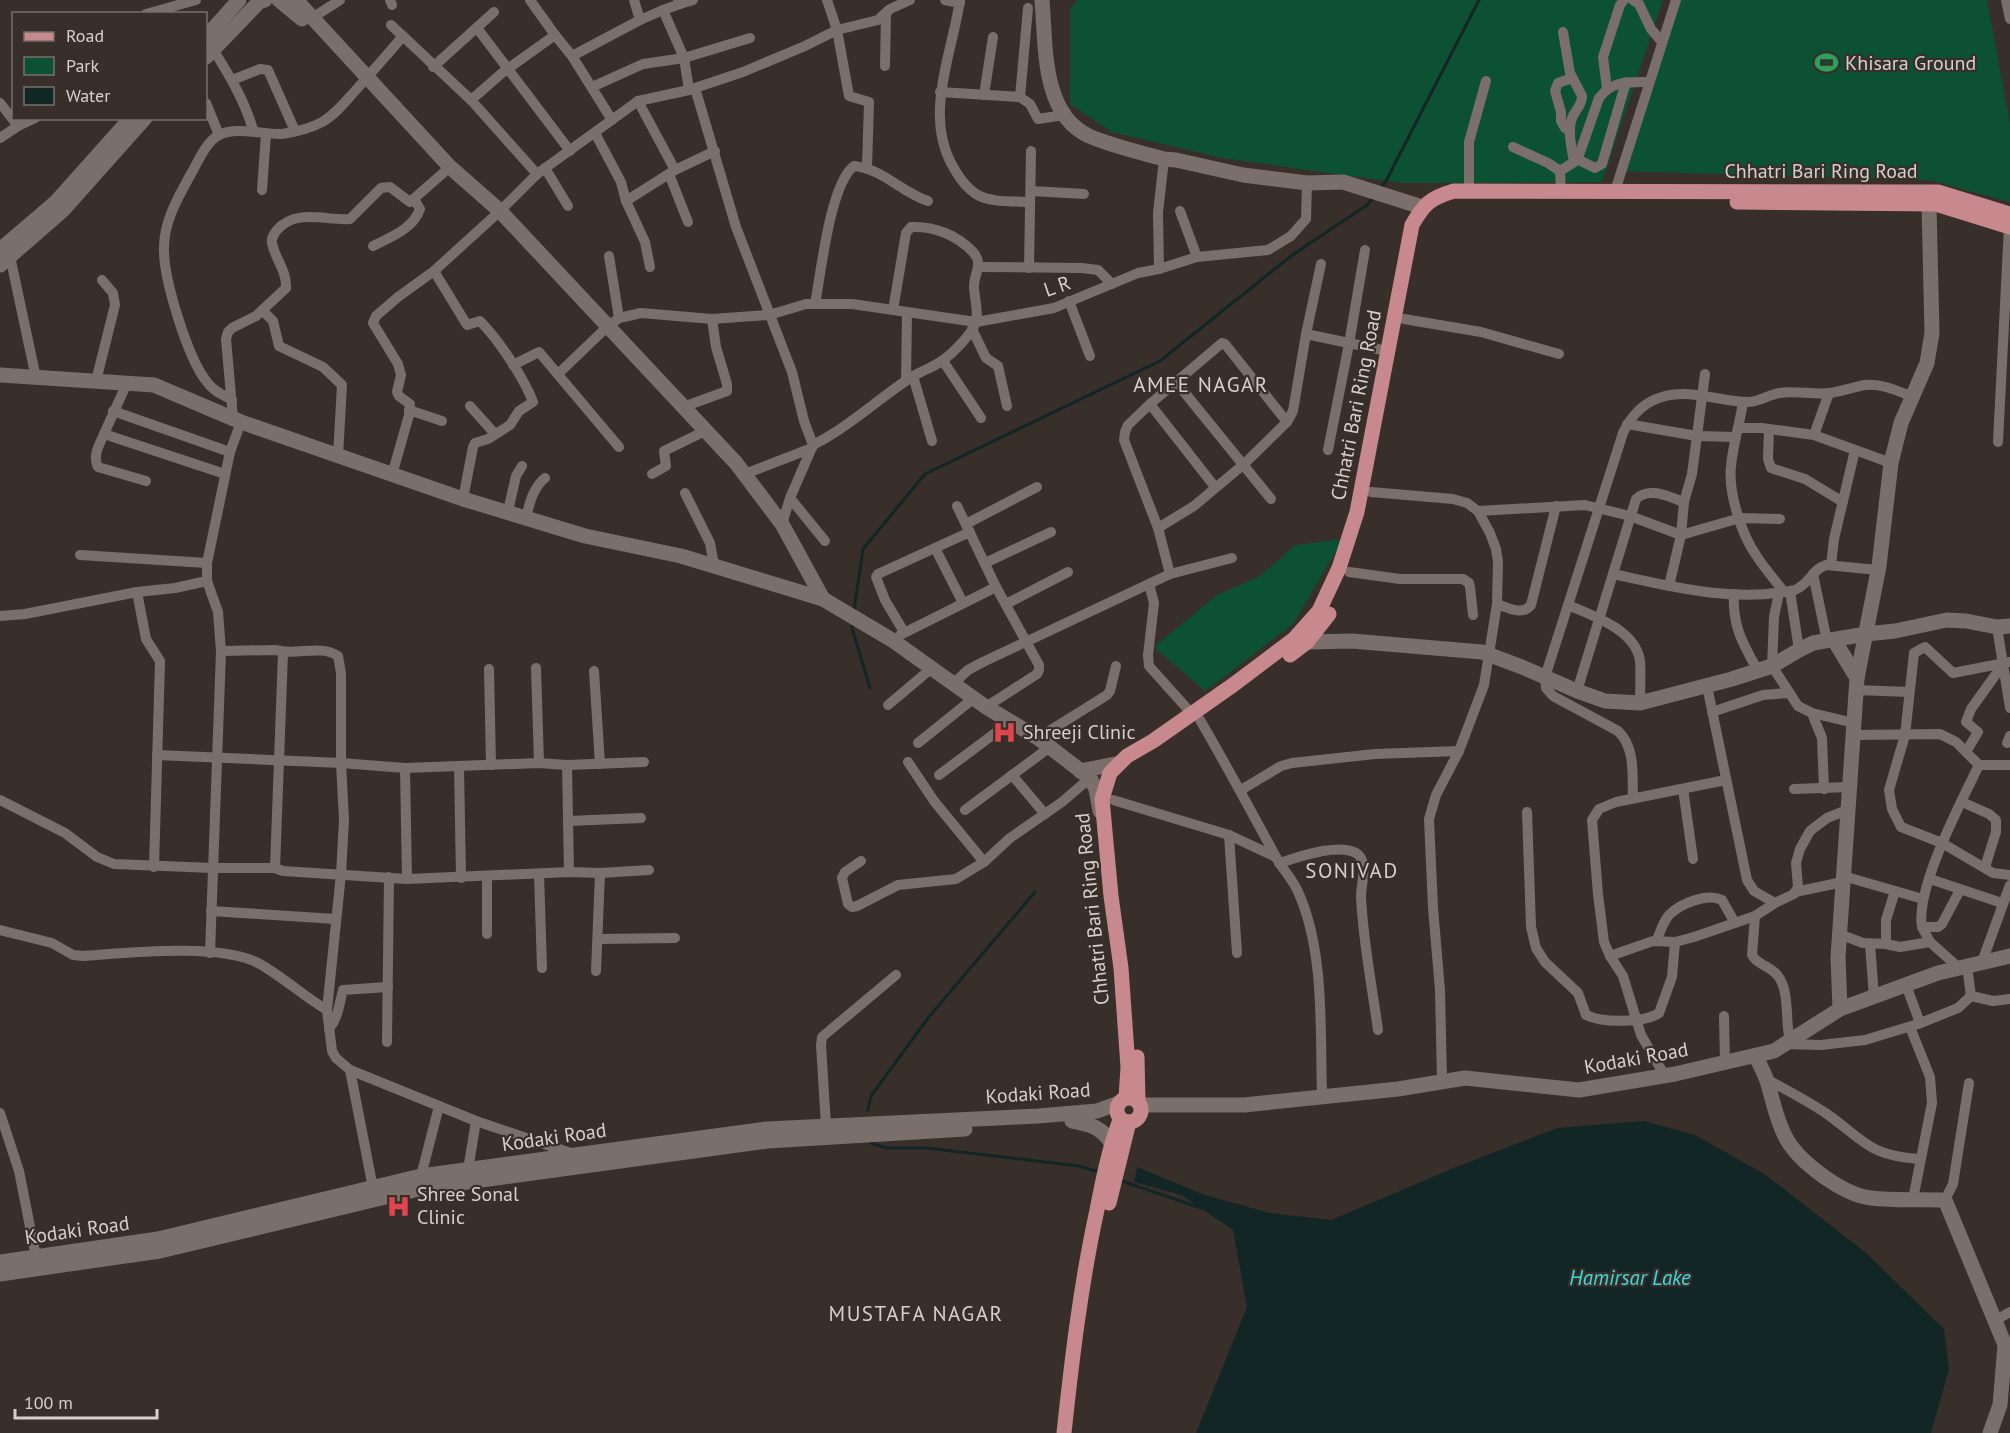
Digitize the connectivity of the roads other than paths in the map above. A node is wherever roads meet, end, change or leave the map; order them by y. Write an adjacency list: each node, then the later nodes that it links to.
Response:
1 (196, 0): 20 (street)
2 (239, 0): 36 (street)
3 (265, 0): 36 (street)
4 (279, 0): 42 (street)
5 (296, 0): 24 (street)
6 (340, 0): 24 (street)
7 (530, 0): 31 (street)
8 (634, 0): 26 (street)
9 (693, 0): 18 (street)
10 (826, 0): 29 (street)
11 (910, 0): 23 (street)
12 (945, 0): 17 (street)
13 (1624, 0): 50 (street)
14 (1633, 0): 35 (street)
15 (1676, 0): 35 (street)
16 (2007, 0): 25 (street)
17 (960, 1): 51 (street)
18 (679, 2): 21 (street)
19 (1035, 4): 53 (street); 58 (street)
20 (157, 5)
21 (663, 10): 26 (street); 38 (street)
22 (494, 12): 28 (street)
23 (886, 13): 29 (street); 39 (street)
24 (312, 18): 42 (street)
25 (2010, 19)
26 (640, 20): 37 (street)
27 (391, 25): 32 (street)
28 (477, 28): 40 (street); 41 (street)
29 (837, 30): 49 (street); 82 (street)
30 (1563, 32): 43 (street)
31 (555, 35): 37 (street); 41 (street)
32 (403, 36): 40 (street); 42 (street)
33 (993, 37): 52 (street)
34 (750, 38): 38 (street)
35 (1662, 42): 47 (street)
36 (208, 48): 44 (street)
37 (572, 56): 48 (street)
38 (684, 58): 48 (street); 49 (street)
39 (885, 66)
40 (433, 67): 54 (street)
41 (508, 68): 54 (street); 76 (street)
42 (363, 75): 67 (street); 81 (street)
43 (1572, 78): 68 (street); 68 (street)
44 (232, 80): 66 (street); 67 (street)
45 (1486, 81): 88 (street)
46 (1626, 81): 47 (street); 50 (street); 69 (street)
47 (1649, 81): 73 (street)
48 (592, 87): 64 (street)
49 (692, 89): 55 (street); 77 (street)
50 (1607, 89): 80 (street)
51 (940, 92): 52 (street); 92 (street)
52 (984, 95): 53 (street)
53 (1020, 97): 58 (street)
54 (471, 100): 83 (street)
55 (638, 101): 64 (street); 85 (street)
56 (0, 103): 59 (street)
57 (207, 105): 72 (street)
58 (1064, 115): 79 (street)
59 (12, 118)
60 (13, 120): 65 (street)
61 (31, 120): 65 (street)
62 (129, 120): 106 (street)
63 (143, 120): 106 (street)
64 (612, 120): 71 (street)
65 (18, 126): 74 (street)
66 (253, 130): 70 (street); 72 (street)
67 (295, 131): 70 (street)
68 (1570, 131): 80 (street)
69 (1611, 131): 73 (street); 80 (street)
70 (266, 134): 87 (street)
71 (595, 134): 76 (street); 94 (street)
72 (219, 135): 144 (street)
73 (1632, 136): 90 (street)
74 (0, 138)
75 (1513, 147): 84 (street)
76 (570, 151): 83 (street)
77 (715, 151): 85 (street); 121 (street)
78 (1031, 151): 92 (street)
79 (1164, 159): 86 (street); 112 (street)
80 (1576, 161): 84 (street)
81 (450, 167): 93 (street); 99 (street)
82 (867, 167): 95 (street); 117 (street)
83 (541, 171): 97 (street); 99 (street)
84 (1560, 171): 89 (street)
85 (672, 172): 94 (street); 101 (street)
86 (1307, 183): 98 (street); 107 (street, L R)
87 (262, 190)
88 (1469, 191): 89 (main road, Chhatri Bari Ring Road); 98 (main road, Chhatri Bari Ring Road)
89 (1561, 192): 90 (main road, Chhatri Bari Ring Road)
90 (1615, 192): 102 (main road, Chhatri Bari Ring Road)
91 (1083, 194): 92 (street)
92 (1031, 197): 111 (street)
93 (414, 199): 103 (street); 118 (street)
94 (626, 201): 109 (street)
95 (928, 201)
96 (1929, 204): 102 (main road, Chhatri Bari Ring Road); 123 (main road, Chhatri Bari Ring Road); 143 (street)
97 (568, 206)
98 (1422, 207): 128 (main road, Chhatri Bari Ring Road)
99 (500, 211): 113 (street); 124 (street)
100 (1180, 211): 107 (street)
101 (688, 222)
102 (2010, 222): 146 (street)
103 (373, 246)
104 (1365, 250): 127 (street)
105 (609, 256): 124 (street)
106 (3, 257): 136 (street)
107 (1197, 257): 112 (street, L R)
108 (1321, 264): 126 (street)
109 (650, 267)
110 (980, 267): 111 (street); 119 (street); 125 (street)
111 (1029, 268): 115 (street)
112 (1159, 269): 115 (street, L R)
113 (434, 271): 132 (street); 151 (street)
114 (102, 280): 138 (street)
115 (1112, 284): 116 (street, L R)
116 (1069, 302): 125 (street, L R); 130 (street)
117 (815, 304): 119 (street, L R); 121 (street, L R)
118 (262, 310): 144 (street); 172 (street)
119 (893, 310): 120 (street, L R)
120 (907, 313): 125 (street, L R); 137 (street)
121 (769, 315): 122 (street, L R); 168 (street)
122 (712, 319): 124 (street, L R); 150 (street)
123 (1404, 319): 129 (street); 184 (main road, Chhatri Bari Ring Road)
124 (613, 322): 133 (street); 150 (street)
125 (974, 326): 131 (street); 149 (street)
126 (1306, 334): 127 (street); 156 (street)
127 (1349, 344): 128 (street); 169 (street)
128 (1388, 351): 237 (main road, Chhatri Bari Ring Road)
129 (1559, 354)
130 (1090, 356)
131 (943, 361): 137 (street); 153 (street)
132 (513, 365): 133 (street); 162 (street)
133 (558, 374): 167 (street)
134 (1705, 374): 142 (street)
135 (0, 375): 136 (street)
136 (36, 378): 138 (street)
137 (909, 378): 165 (street); 168 (street)
138 (96, 381): 140 (street)
139 (1176, 382): 147 (street); 156 (street); 174 (street)
140 (128, 383): 152 (street); 154 (street)
141 (1829, 393): 143 (street); 145 (street); 163 (street)
142 (1702, 395): 145 (street); 157 (street); 164 (street)
143 (1913, 397): 173 (street)
144 (232, 400): 154 (street)
145 (1743, 402): 160 (street)
146 (2005, 403): 166 (street)
147 (1150, 404): 183 (street); 202 (street)
148 (470, 406): 162 (street)
149 (1007, 406)
150 (683, 407): 159 (street)
151 (409, 410): 155 (street); 179 (street)
152 (113, 411): 161 (street); 171 (street)
153 (981, 418)
154 (237, 420): 171 (street); 172 (street)
155 (442, 421)
156 (1287, 422): 174 (street)
157 (1627, 424): 164 (street); 193 (street)
158 (1769, 429): 160 (street); 163 (street); 190 (street)
159 (705, 431): 177 (street); 178 (street)
160 (1737, 432): 164 (street); 198 (street)
161 (104, 434): 176 (street); 181 (street)
162 (495, 434): 187 (street)
163 (1814, 435): 170 (street)
164 (1697, 436): 189 (street)
165 (932, 441)
166 (1998, 442)
167 (620, 447)
168 (812, 447): 178 (street); 186 (street)
169 (1328, 450)
170 (1855, 450): 173 (street); 190 (street)
171 (230, 452): 176 (street)
172 (338, 456): 179 (street)
173 (1891, 463): 213 (street)
174 (1244, 464): 183 (street); 188 (street)
175 (522, 466): 194 (street)
176 (225, 474): 209 (street)
177 (652, 474)
178 (745, 474): 200 (street)
179 (392, 475): 187 (street)
180 (545, 478): 197 (street)
181 (146, 481)
182 (1037, 487): 201 (street)
183 (1215, 487): 202 (street)
184 (1371, 492): 195 (street); 215 (main road, Chhatri Bari Ring Road)
185 (685, 493): 212 (street)
186 (790, 498): 200 (street); 205 (street)
187 (463, 499): 194 (street)
188 (1271, 499)
189 (1684, 502): 196 (street); 204 (street)
190 (1843, 502): 211 (street)
191 (957, 506): 201 (street)
192 (1557, 506): 193 (street); 195 (street); 229 (street)
193 (1600, 508): 196 (street); 230 (street)
194 (508, 511): 197 (street)
195 (1478, 511): 229 (street)
196 (1630, 516): 204 (street); 216 (street)
197 (526, 517): 212 (street)
198 (1740, 518): 199 (street); 204 (street); 224 (street)
199 (1780, 519)
200 (783, 524): 226 (street)
201 (968, 528): 206 (street); 210 (street)
202 (1158, 528): 218 (street)
203 (1051, 532): 210 (street)
204 (1681, 535): 221 (street)
205 (825, 541)
206 (936, 548): 227 (street); 236 (street)
207 (80, 555): 209 (street)
208 (1232, 558): 218 (street)
209 (207, 563): 219 (street)
210 (985, 563): 222 (street)
211 (1831, 564): 213 (street); 217 (street)
212 (714, 565): 226 (street)
213 (1878, 570): 235 (street)
214 (1068, 572): 228 (street)
215 (1349, 572): 231 (street); 237 (main road, Chhatri Bari Ring Road)
216 (1613, 573): 221 (street); 233 (street)
217 (1813, 573): 224 (street); 238 (street)
218 (1170, 574): 220 (street)
219 (207, 581): 223 (street); 241 (street)
220 (1149, 584): 239 (street); 264 (street)
221 (1669, 586): 225 (street)
222 (996, 587): 227 (street); 228 (street)
223 (137, 592): 232 (street); 273 (street)
224 (1784, 592): 225 (street); 240 (street); 249 (street)
225 (1734, 594): 249 (street)
226 (823, 599): 236 (street)
227 (963, 603): 236 (street)
228 (1006, 604): 239 (street)
229 (1497, 604): 243 (street)
230 (1568, 605): 233 (street); 251 (street)
231 (1473, 615)
232 (0, 616)
233 (1600, 618): 255 (street); 259 (street)
234 (2004, 627): 235 (street); 244 (street)
235 (1866, 634): 238 (street); 253 (street)
236 (898, 636): 247 (street)
237 (1301, 641): 243 (street); 264 (main road, Chhatri Bari Ring Road)
238 (1830, 641): 240 (street); 253 (street)
239 (1027, 643): 252 (street); 258 (street)
240 (1798, 650): 249 (street)
241 (221, 651): 242 (street); 274 (street)
242 (283, 653): 275 (street); 278 (street)
243 (1488, 654): 251 (street); 271 (street)
244 (2007, 663): 256 (street); 261 (street); 272 (street)
245 (1116, 666): 268 (street)
246 (536, 668): 279 (street)
247 (932, 668): 252 (street); 260 (street)
248 (489, 669): 282 (street)
249 (1765, 669): 254 (street); 257 (street)
250 (594, 671): 281 (street)
251 (1545, 677): 255 (street); 297 (street)
252 (954, 683): 258 (street)
253 (1856, 684): 256 (street); 266 (street)
254 (1707, 686): 259 (street); 262 (street)
255 (1577, 691): 259 (street)
256 (1910, 692): 267 (street)
257 (1788, 693): 262 (street); 263 (street)
258 (980, 702): 265 (street); 269 (street)
259 (1640, 703)
260 (888, 705)
261 (2010, 708)
262 (1712, 712): 291 (street)
263 (1812, 713): 266 (street); 295 (street)
264 (1196, 717): 280 (main road, Chhatri Bari Ring Road); 296 (street); 299 (main road, Chhatri Bari Ring Road)
265 (1010, 722): 268 (street); 288 (street)
266 (1853, 729): 267 (street); 292 (street)
267 (1905, 735): 272 (street); 309 (street)
268 (1038, 738): 270 (street)
269 (918, 743)
270 (1050, 747): 289 (street); 290 (street)
271 (1459, 751): 296 (street); 379 (street)
272 (1966, 752): 284 (street)
273 (157, 755): 274 (street); 314 (street)
274 (218, 758): 275 (street); 316 (street)
275 (279, 760): 278 (street); 317 (street)
276 (644, 762): 281 (street)
277 (909, 762): 313 (street)
278 (341, 763): 287 (street); 321 (street)
279 (539, 763): 282 (street); 283 (street)
280 (1120, 763): 290 (street); 307 (main road, Chhatri Bari Ring Road)
281 (600, 764): 283 (street)
282 (491, 765): 286 (street)
283 (567, 765): 306 (street)
284 (1979, 765): 285 (street); 300 (street)
285 (2010, 765)
286 (459, 766): 287 (street); 326 (street)
287 (405, 768): 327 (street)
288 (939, 775)
289 (1012, 775): 301 (street); 304 (street)
290 (1085, 775): 304 (street); 307 (street)
291 (1726, 780): 293 (street); 335 (street)
292 (1849, 787): 295 (street); 302 (street)
293 (1683, 789): 297 (street); 310 (street)
294 (1794, 789): 295 (street)
295 (1824, 789)
296 (1241, 790): 311 (street)
297 (1633, 798): 354 (street)
298 (0, 800): 314 (street)
299 (1113, 800): 308 (street); 383 (main road, Chhatri Bari Ring Road)
300 (1962, 802): 309 (street); 315 (street)
301 (965, 810)
302 (1847, 810): 328 (street); 333 (street)
303 (1527, 812): 368 (street)
304 (1045, 814): 313 (street)
305 (642, 818): 306 (street)
306 (568, 821): 319 (street)
307 (1105, 834): 383 (main road, Chhatri Bari Ring Road)
308 (1229, 835): 311 (street); 353 (street)
309 (1942, 843): 315 (street); 329 (street)
310 (1693, 859)
311 (1278, 860): 371 (street); 381 (street)
312 (861, 861): 313 (street)
313 (984, 862)
314 (154, 867): 316 (street)
315 (1984, 867): 323 (street)
316 (213, 868): 317 (street); 337 (street)
317 (275, 868): 321 (street)
318 (649, 870): 320 (street)
319 (569, 872): 320 (street); 322 (street)
320 (600, 873): 346 (street)
321 (341, 874): 324 (street); 339 (street)
322 (539, 874): 325 (street); 357 (street)
323 (2010, 876)
324 (389, 877): 327 (street); 361 (street)
325 (487, 877): 326 (street); 343 (street)
326 (462, 878): 327 (street)
327 (407, 879)
328 (1843, 879): 332 (street); 333 (street); 344 (street)
329 (1930, 879): 331 (street); 334 (street)
330 (2010, 885): 336 (street)
331 (1960, 890): 336 (street); 341 (street)
332 (1895, 891): 334 (street); 350 (street)
333 (1796, 892): 335 (street)
334 (1923, 899): 341 (street)
335 (1775, 903): 338 (street)
336 (2002, 903): 356 (street)
337 (211, 910): 339 (street); 352 (street)
338 (1755, 916): 340 (street); 373 (street)
339 (336, 919): 366 (street)
340 (1735, 923): 347 (street); 348 (street)
341 (1922, 927): 349 (street)
342 (0, 930): 352 (street)
343 (487, 934)
344 (1839, 934): 351 (street); 365 (street)
345 (675, 938): 346 (street)
346 (598, 939): 358 (street)
347 (1657, 940): 348 (street); 354 (street)
348 (1675, 942): 368 (street)
349 (1930, 942): 350 (street); 356 (street)
350 (1886, 944): 351 (street)
351 (1870, 945): 363 (street)
352 (210, 952): 366 (street)
353 (1237, 953)
354 (1610, 956): 368 (street)
355 (2010, 956): 356 (street, Kodaki Road)
356 (1969, 966): 360 (street, Kodaki Road); 362 (street)
357 (542, 968)
358 (596, 971)
359 (896, 975): 387 (street)
360 (1906, 985): 363 (street, Kodaki Road); 369 (street)
361 (388, 987): 370 (street); 372 (street)
362 (1971, 996): 364 (street); 369 (street)
363 (1874, 997): 365 (street, Kodaki Road)
364 (2010, 999)
365 (1840, 1009): 373 (street, Kodaki Road)
366 (327, 1010): 370 (street)
367 (1724, 1016): 375 (street)
368 (1635, 1020): 377 (street)
369 (1915, 1025): 373 (street); 390 (street)
370 (329, 1029): 376 (street)
371 (1378, 1030)
372 (387, 1042)
373 (1787, 1043): 374 (street, Kodaki Road)
374 (1756, 1056): 375 (street, Kodaki Road); 378 (street)
375 (1725, 1063): 377 (street, Kodaki Road)
376 (350, 1070): 382 (street); 393 (street)
377 (1665, 1076): 379 (street, Kodaki Road)
378 (1766, 1079): 390 (street); 394 (street)
379 (1442, 1081): 381 (street, Kodaki Road)
380 (1969, 1083): 395 (street)
381 (1322, 1096): 383 (street, Kodaki Road)
382 (439, 1106): 385 (street); 392 (street)
383 (1129, 1110): 386 (street, Kodaki Road); 387 (street, Kodaki Road); 388 (main road, Chhatri Bari Ring Road); 403 (main road, Chhatri Bari Ring Road)
384 (0, 1113): 396 (street)
385 (476, 1121): 389 (street); 391 (street)
386 (1072, 1121): 388 (street, Kodaki Road); 398 (street, Kodaki Road)
387 (826, 1126): 389 (street, Kodaki Road)
388 (1111, 1143): 402 (main road, Chhatri Bari Ring Road)
389 (577, 1155): 391 (street, Kodaki Road)
390 (1920, 1159): 394 (street)
391 (468, 1170): 392 (street, Kodaki Road)
392 (421, 1176): 393 (street, Kodaki Road)
393 (373, 1188): 396 (street, Kodaki Road)
394 (1913, 1198): 395 (street)
395 (1944, 1200): 400 (street)
396 (36, 1257): 397 (street, Kodaki Road)
397 (0, 1262)
398 (0, 1274)
399 (2010, 1311): 400 (street)
400 (1994, 1321): 401 (street)
401 (2008, 1346): 404 (street)
402 (1064, 1433)
403 (1074, 1433)
404 (1990, 1433)

